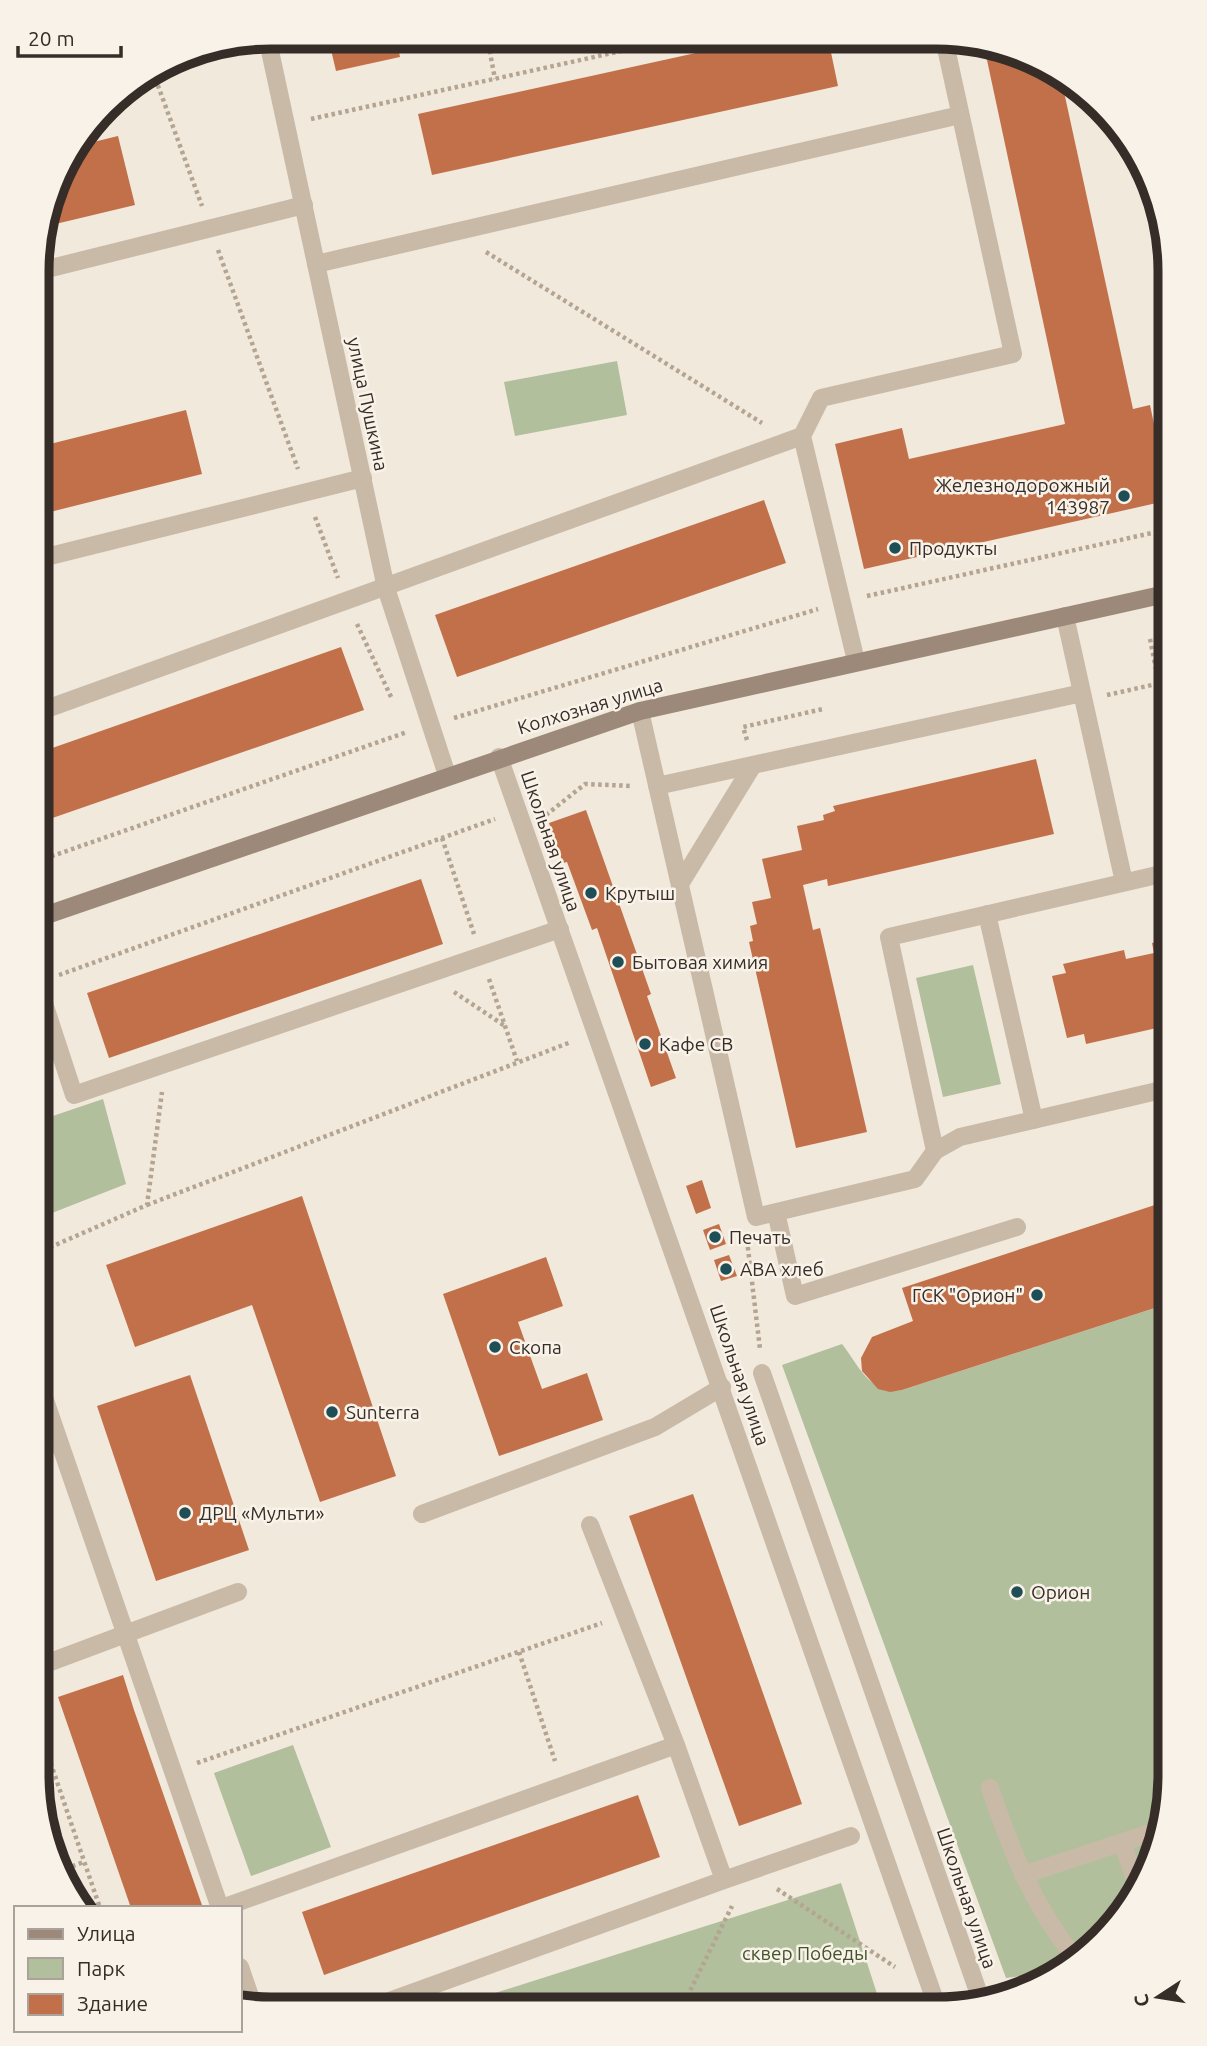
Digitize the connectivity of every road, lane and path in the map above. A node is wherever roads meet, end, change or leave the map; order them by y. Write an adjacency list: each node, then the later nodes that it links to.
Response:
1 (270, 49): 8 (street, улица Пушкина)
2 (489, 49): 5 (path)
3 (631, 49): 5 (path)
4 (946, 50): 7 (street)
5 (495, 79): 8 (path)
6 (156, 81): 10 (path)
7 (960, 115): 11 (street); 14 (street)
8 (286, 124): 9 (street, улица Пушкина)
9 (304, 205): 10 (street); 12 (street, улица Пушкина)
10 (210, 228): 13 (street); 16 (path)
11 (454, 232): 12 (street); 14 (path)
12 (316, 264): 15 (street, улица Пушкина)
13 (49, 268)
14 (802, 436): 19 (street); 22 (street)
15 (363, 478): 16 (street); 19 (street, улица Пушкина)
16 (306, 492): 18 (street); 21 (path)
17 (1158, 532): 22 (path)
18 (49, 556)
19 (386, 588): 21 (street); 34 (street, улица Пушкина)
20 (1158, 596): 23 (street, Колхозная улица)
21 (346, 602): 29 (street); 30 (path)
22 (842, 602): 25 (street); 34 (path)
23 (1065, 616): 25 (street, Колхозная улица); 28 (street)
24 (1150, 639): 26 (path)
25 (856, 661): 32 (street, Колхозная улица)
26 (1158, 679)
27 (1158, 684): 28 (path)
28 (1082, 693): 37 (street); 44 (street)
29 (49, 708)
30 (397, 708)
31 (824, 709): 35 (path)
32 (640, 710): 36 (street, Колхозная улица); 39 (street)
33 (402, 720): 42 (path)
34 (431, 725): 38 (street, улица Пушкина)
35 (745, 733)
36 (499, 757): 38 (street, Колхозная улица); 40 (street, Школьная улица)
37 (753, 765): 39 (street); 45 (street)
38 (447, 775): 46 (street, Колхозная улица)
39 (657, 786): 40 (path); 45 (street)
40 (521, 817): 41 (path); 48 (street, Школьная улица)
41 (442, 838): 49 (path); 51 (path)
42 (49, 856)
43 (1158, 875): 44 (street)
44 (1124, 883): 47 (street)
45 (680, 884): 61 (street)
46 (49, 914)
47 (987, 914): 58 (street); 59 (street)
48 (560, 929): 49 (street); 54 (street, Школьная улица)
49 (481, 956): 50 (street); 53 (path)
50 (426, 974): 53 (path); 55 (street)
51 (49, 979)
52 (49, 1000): 55 (street)
53 (505, 1027): 56 (path)
54 (597, 1033): 56 (path); 66 (street, Школьная улица)
55 (174, 1060): 60 (path)
56 (517, 1060): 60 (path)
57 (1158, 1091): 58 (street)
58 (1034, 1120): 59 (street)
59 (935, 1151): 61 (street)
60 (147, 1205): 64 (path)
61 (776, 1212): 62 (street)
62 (1017, 1227)
63 (746, 1233): 65 (path)
64 (49, 1248)
65 (762, 1373): 95 (street, Школьная улица)
66 (722, 1387): 68 (street); 99 (street, Школьная улица)
67 (49, 1412): 72 (street)
68 (422, 1514)
69 (590, 1525): 71 (street)
70 (238, 1592): 72 (street)
71 (625, 1615): 73 (path); 75 (street)
72 (126, 1634): 74 (street); 77 (street)
73 (519, 1652): 77 (path); 78 (path)
74 (49, 1663)
75 (676, 1745): 78 (street); 88 (street)
76 (49, 1758): 83 (path)
77 (173, 1772): 90 (street)
78 (564, 1785): 91 (street)
79 (990, 1788): 86 (street)
80 (1150, 1833): 82 (street)
81 (851, 1836): 85 (street)
82 (1122, 1842): 86 (street); 87 (street)
83 (84, 1862): 84 (path); 89 (path)
84 (70, 1867)
85 (750, 1871): 88 (street); 93 (path); 98 (path)
86 (1023, 1875): 92 (street)
87 (1134, 1875)
88 (724, 1880): 97 (street)
89 (99, 1906)
90 (220, 1906)
91 (227, 1906)
92 (1070, 1951)
93 (898, 1969)
94 (242, 1973): 96 (street)
95 (979, 1993)
96 (250, 1996)
97 (400, 1997)
98 (687, 1997)
99 (934, 1997)

